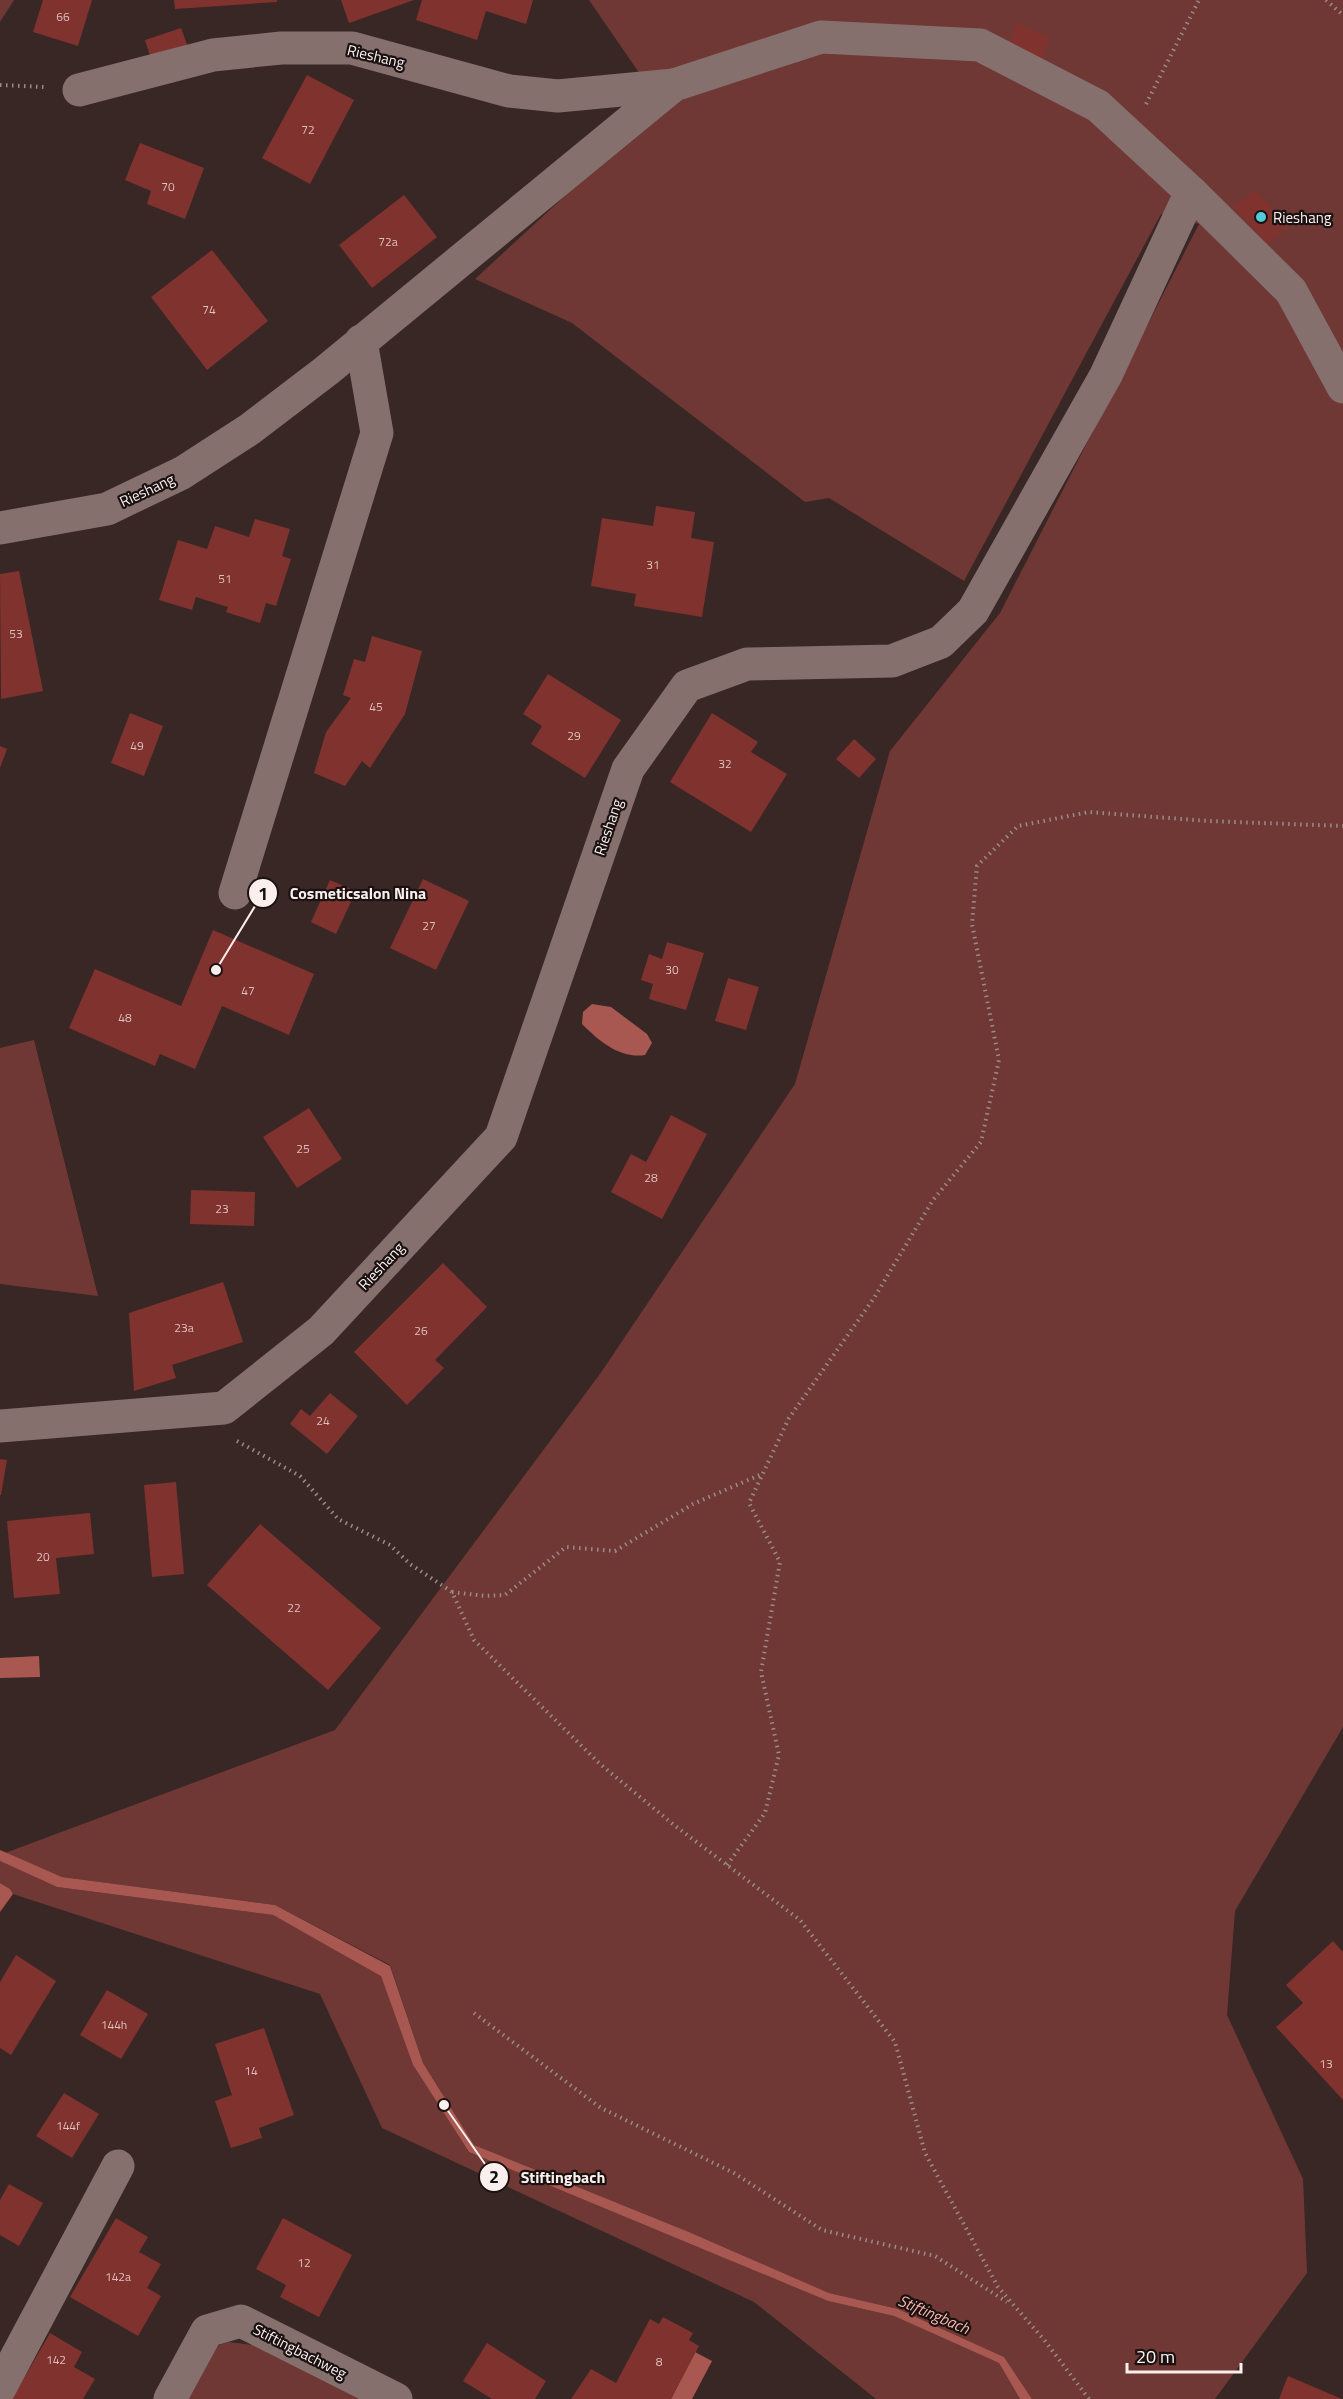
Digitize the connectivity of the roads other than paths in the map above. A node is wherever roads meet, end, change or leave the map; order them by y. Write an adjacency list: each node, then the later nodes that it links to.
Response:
1 (674, 85): 2 (street, Rieshang); 3 (street, Rieshang); 4 (street, Rieshang)
2 (79, 90)
3 (1191, 192): 5 (street, Rieshang); 8 (street, Rieshang)
4 (361, 341): 6 (street, Rieshang); 7 (street)
5 (1343, 387)
6 (0, 528)
7 (234, 894)
8 (0, 1426)
9 (118, 2166): 10 (street)
10 (0, 2388)
11 (170, 2399): 12 (street, Stiftingbachweg)
12 (396, 2399)

